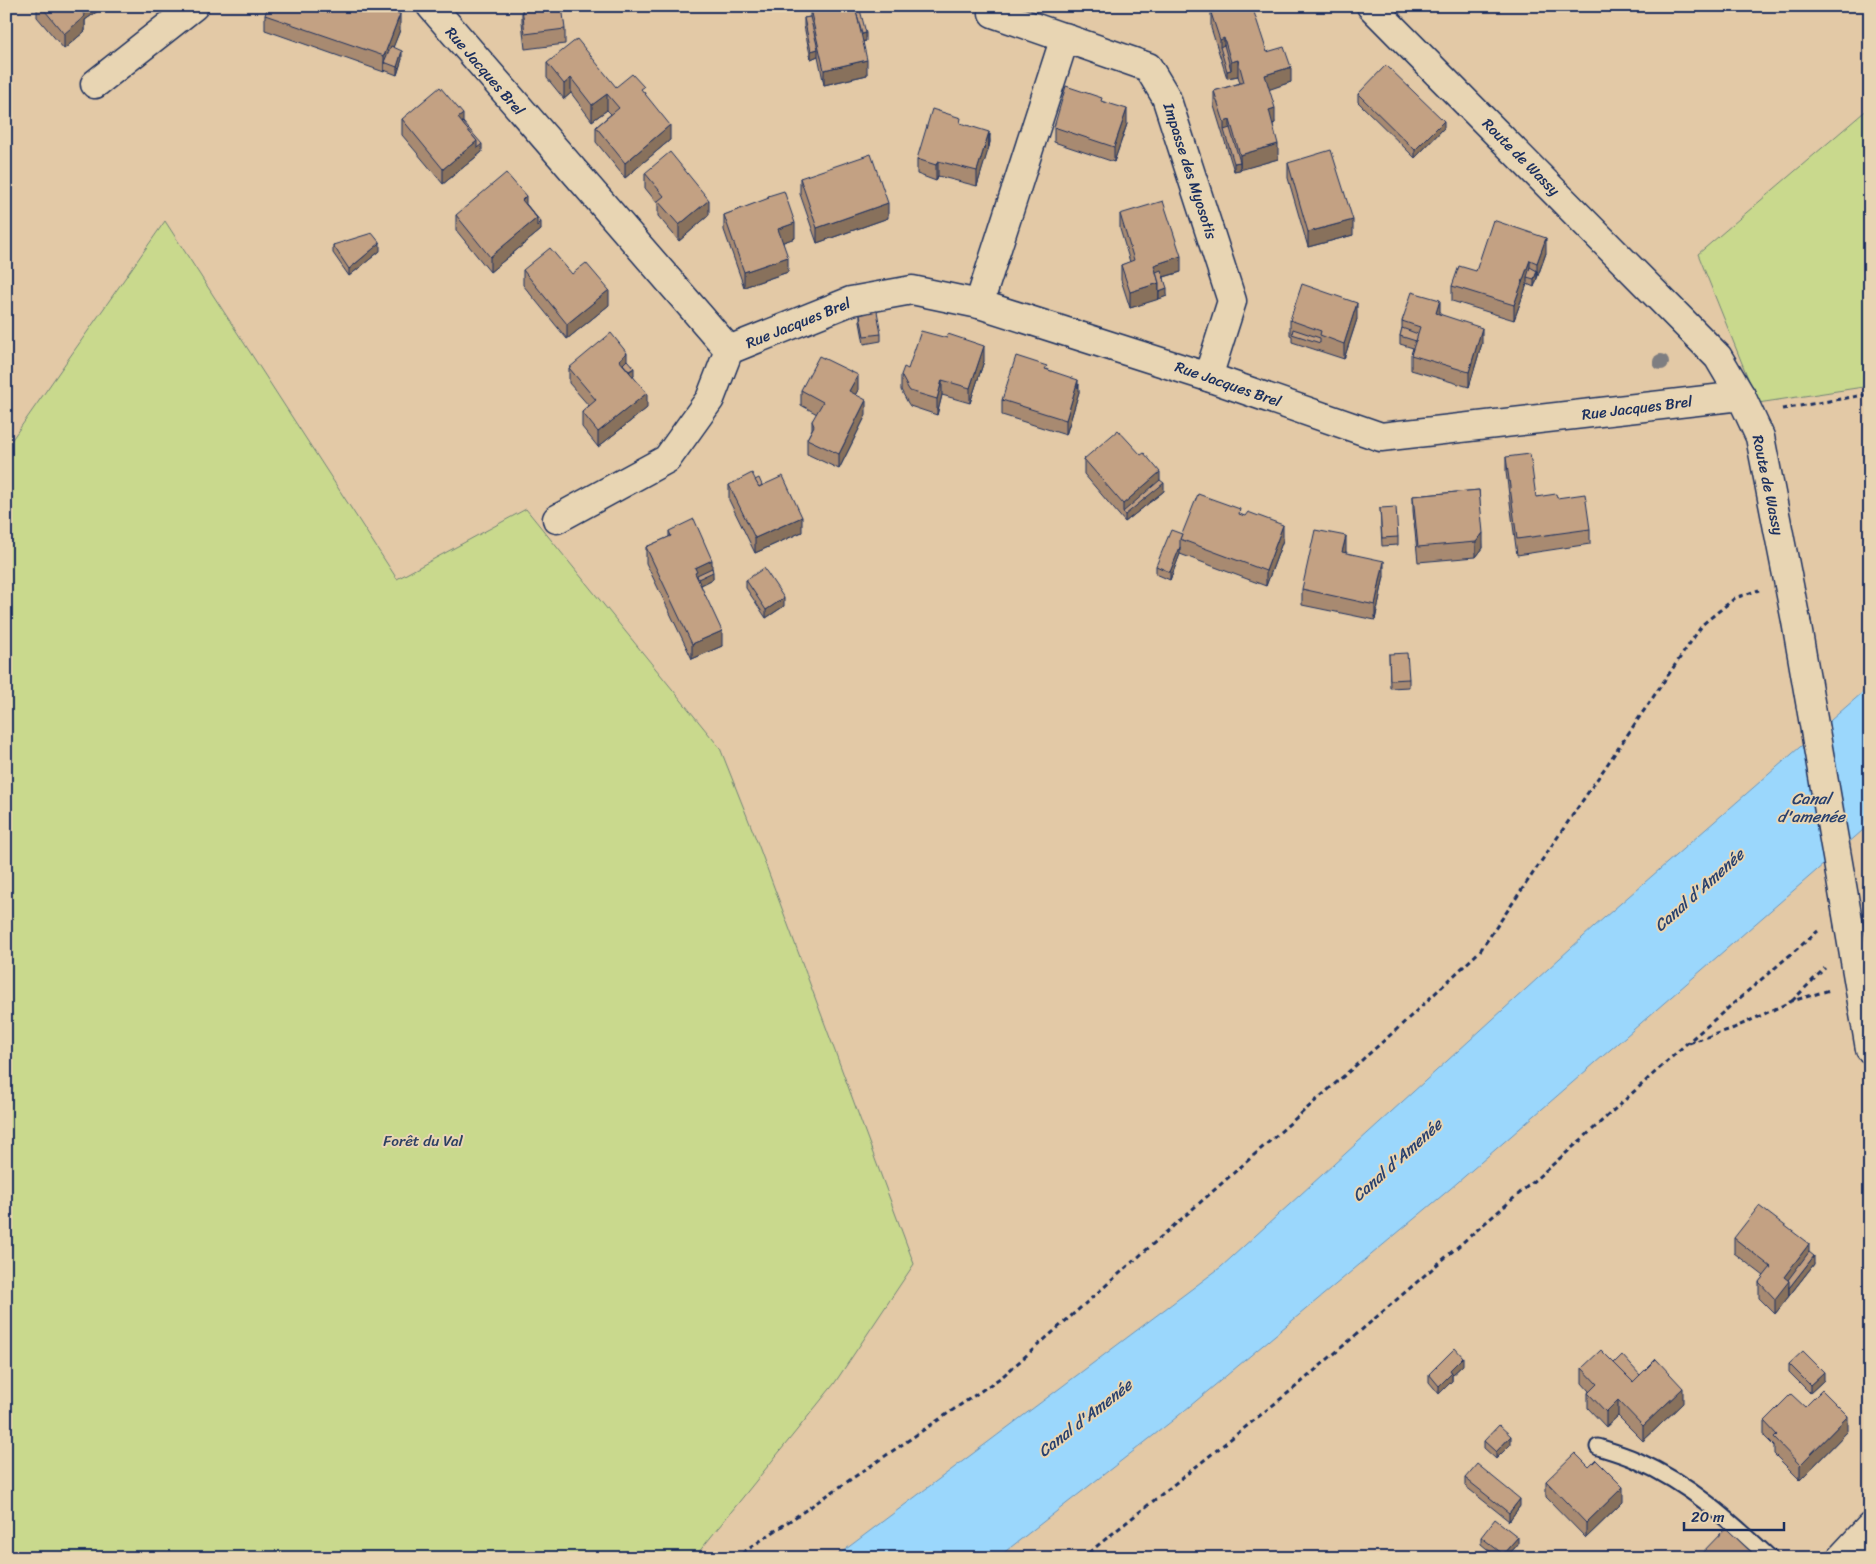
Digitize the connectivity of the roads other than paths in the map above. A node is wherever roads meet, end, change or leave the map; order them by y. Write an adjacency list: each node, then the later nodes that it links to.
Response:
1 (194, 6): 6 (street)
2 (1371, 6): 10 (street, Route de Wassy)
3 (440, 10): 8 (street, Rue Jacques Brel)
4 (993, 13): 5 (street, Impasse des Myosotis)
5 (1065, 38): 7 (street); 9 (street, Impasse des Myosotis)
6 (95, 84)
7 (979, 304): 8 (street, Rue Jacques Brel); 9 (street, Rue Jacques Brel)
8 (729, 350): 11 (street, Rue Jacques Brel)
9 (1208, 377): 10 (street, Rue Jacques Brel)
10 (1745, 405): 12 (street, Route de Wassy, bridge)
11 (557, 519)
12 (1862, 955): 13 (street, Route de Wassy)
13 (1870, 1049)
14 (1598, 1447): 16 (lane)
15 (1870, 1528): 17 (street)
16 (1770, 1558)
17 (1841, 1558)

